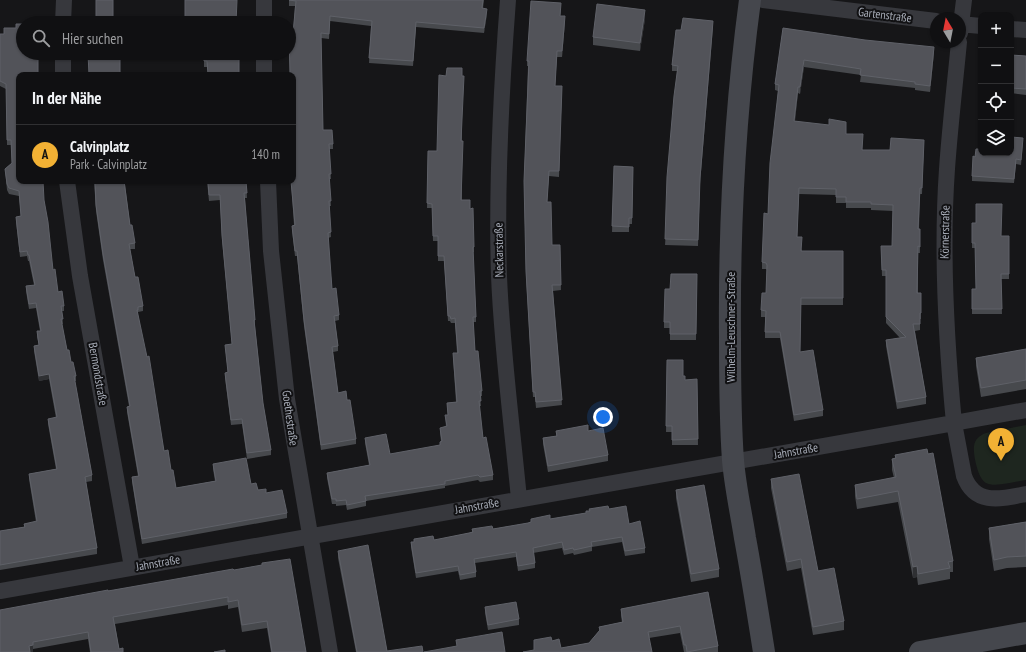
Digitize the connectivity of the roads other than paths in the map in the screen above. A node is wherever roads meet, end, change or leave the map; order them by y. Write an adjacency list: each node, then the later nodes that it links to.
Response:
1 (64, 0): 8 (street)
2 (264, 0): 9 (street)
3 (508, 0): 26 (street, Neckarstraße)
4 (750, 0): 24 (street, Wilhelm-Leuschner-Straße)
5 (763, 0): 10 (street, Gartenstraße)
6 (964, 0): 7 (street)
7 (962, 12)
8 (63, 16)
9 (264, 16)
10 (930, 20)
11 (978, 26): 12 (street)
12 (966, 27)
13 (1014, 28): 14 (street)
14 (1026, 30)
15 (958, 48): 23 (street, Körnerstraße)
16 (63, 60): 18 (street)
17 (264, 60): 19 (street)
18 (63, 72)
19 (264, 72)
20 (68, 184): 28 (street, Bermondstraße)
21 (268, 184): 27 (street, Goethestraße)
22 (1026, 410): 23 (street, Jahnstraße)
23 (954, 423): 24 (street, Jahnstraße); 25 (street, Körnerstraße)
24 (733, 462): 26 (street, Jahnstraße); 32 (street, Wilhelm-Leuschner-Straße)
25 (1026, 494)
26 (519, 499): 27 (street, Jahnstraße)
27 (310, 536): 28 (street, Jahnstraße); 31 (street, Goethestraße)
28 (132, 567): 29 (street, Jahnstraße)
29 (0, 591)
30 (1026, 633): 33 (street)
31 (330, 652)
32 (764, 652)
33 (920, 652)

